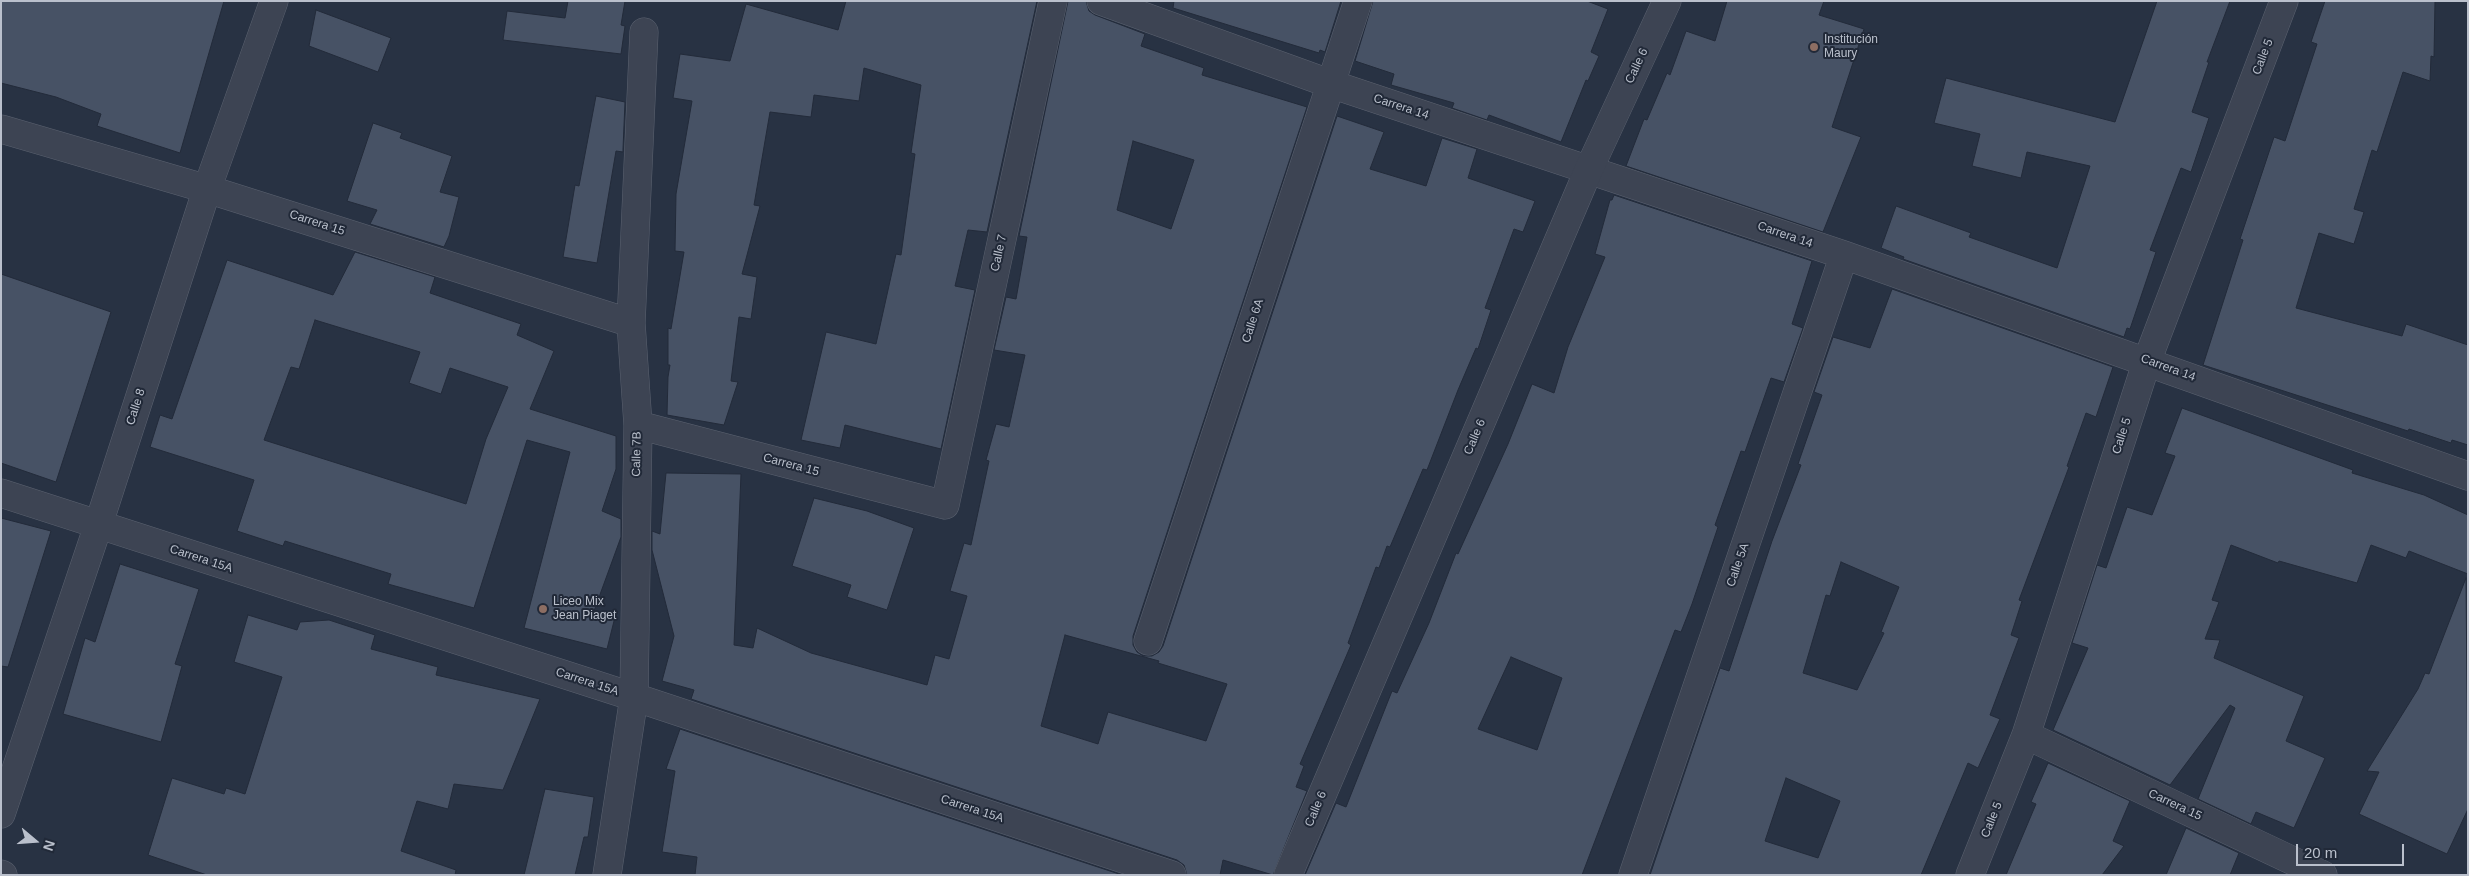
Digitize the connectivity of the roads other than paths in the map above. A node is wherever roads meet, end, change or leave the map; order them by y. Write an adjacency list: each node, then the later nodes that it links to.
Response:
1 (274, 1): 11 (street, Calle 8)
2 (1053, 1): 18 (street, Calle 7)
3 (1101, 1): 8 (street, Carrera 14)
4 (1358, 1): 8 (street, Calle 6A)
5 (1668, 1): 10 (street, Calle 6)
6 (2284, 1): 14 (street, Calle 5)
7 (644, 32): 13 (street, Calle 7B)
8 (1330, 84): 10 (street, Carrera 14); 20 (street, Calle 6A)
9 (1, 129): 11 (street, Carrera 15)
10 (1589, 169): 12 (street, Carrera 14); 26 (street, Calle 6)
11 (207, 189): 13 (street, Carrera 15); 19 (street, Calle 8)
12 (1844, 255): 14 (street, Carrera 14); 27 (street, Calle 5A)
13 (631, 323): 15 (street, Calle 7B)
14 (2147, 360): 16 (street, Carrera 14); 22 (street, Calle 5)
15 (638, 425): 18 (street, Carrera 15); 21 (street, Calle 7B)
16 (2468, 476)
17 (1, 493): 19 (street, Carrera 15A)
18 (945, 505)
19 (98, 526): 21 (street, Carrera 15A); 23 (street, Calle 8)
20 (1148, 641)
21 (634, 697): 24 (street, Calle 7B); 25 (street, Carrera 15A)
22 (2026, 735): 28 (street, Calle 5); 29 (street, Carrera 15)
23 (1, 814)
24 (608, 875)
25 (1172, 875)
26 (1288, 875)
27 (1633, 875)
28 (1970, 875)
29 (2323, 875)

